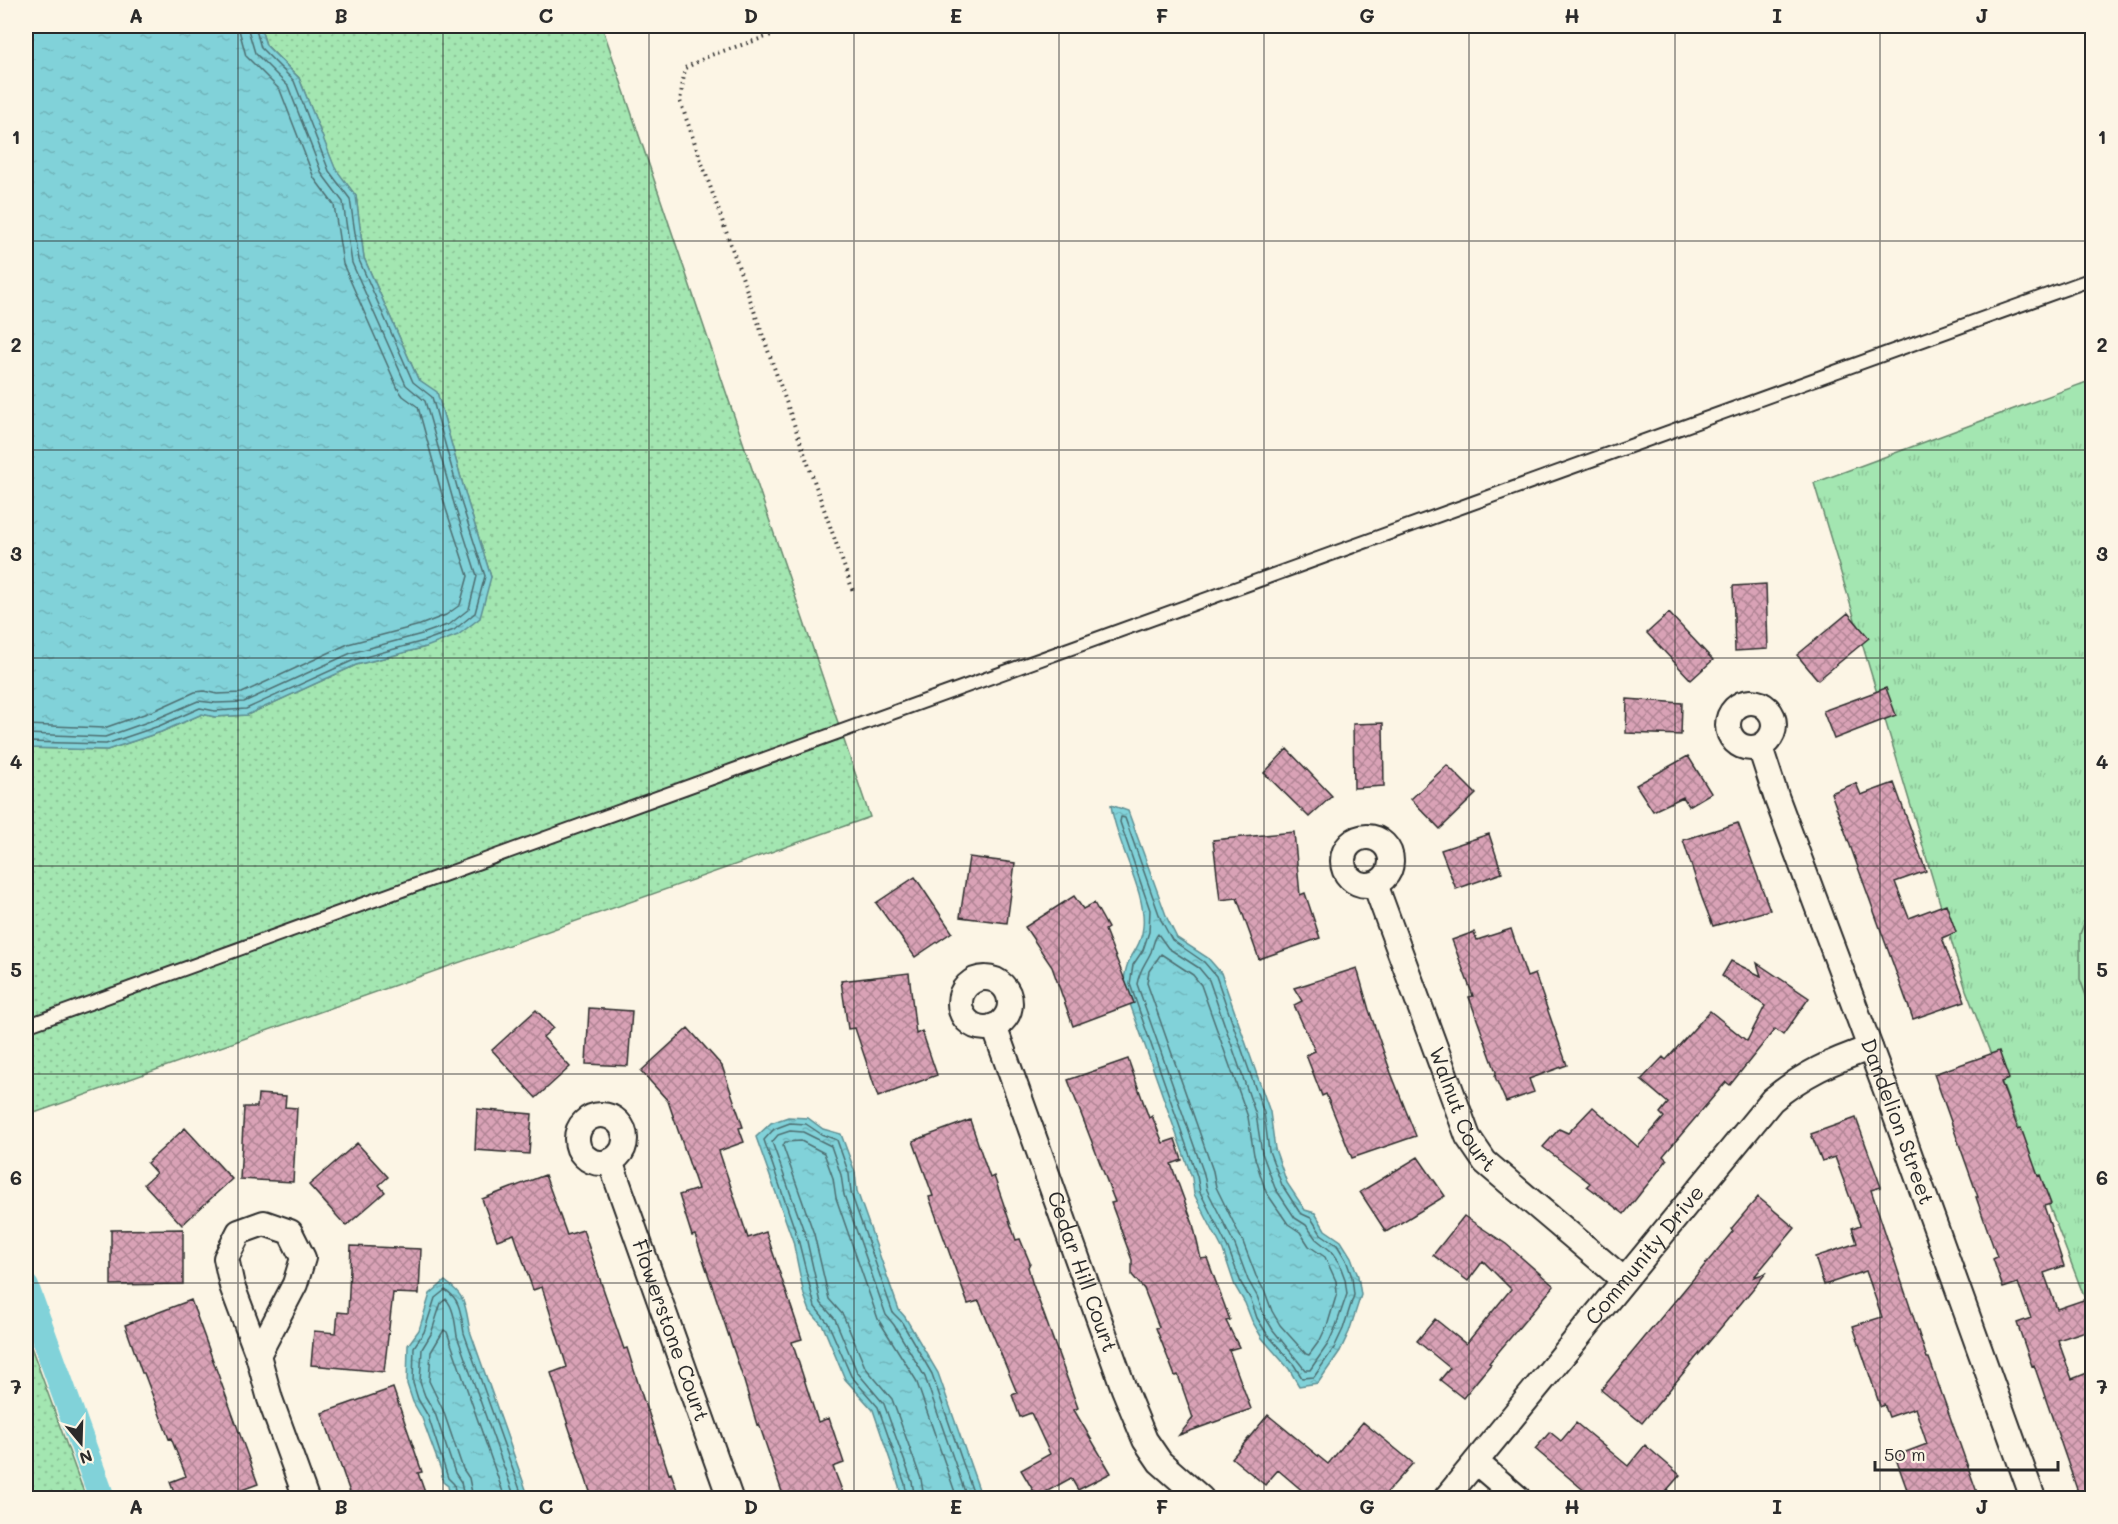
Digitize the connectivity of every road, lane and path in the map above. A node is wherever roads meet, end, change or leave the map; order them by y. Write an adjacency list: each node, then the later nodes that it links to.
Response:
1 (799, 26): 3 (path)
2 (2092, 279): 6 (lane)
3 (854, 594)
4 (1760, 747): 8 (street, Dandelion Street)
5 (1375, 884): 10 (street, Walnut Court)
6 (26, 1026)
7 (994, 1026): 15 (street, Cedar Hill Court)
8 (1870, 1048): 10 (street, Community Drive); 18 (street, Dandelion Street)
9 (610, 1161): 14 (street, Flowerstone Court)
10 (1624, 1280): 12 (street, Community Drive)
11 (258, 1355): 11 (street); 13 (street)
12 (1476, 1462): 16 (street, Community Drive); 17 (street)
13 (306, 1498)
14 (730, 1498)
15 (1201, 1498)
16 (1446, 1498)
17 (1518, 1498)
18 (2033, 1498)

